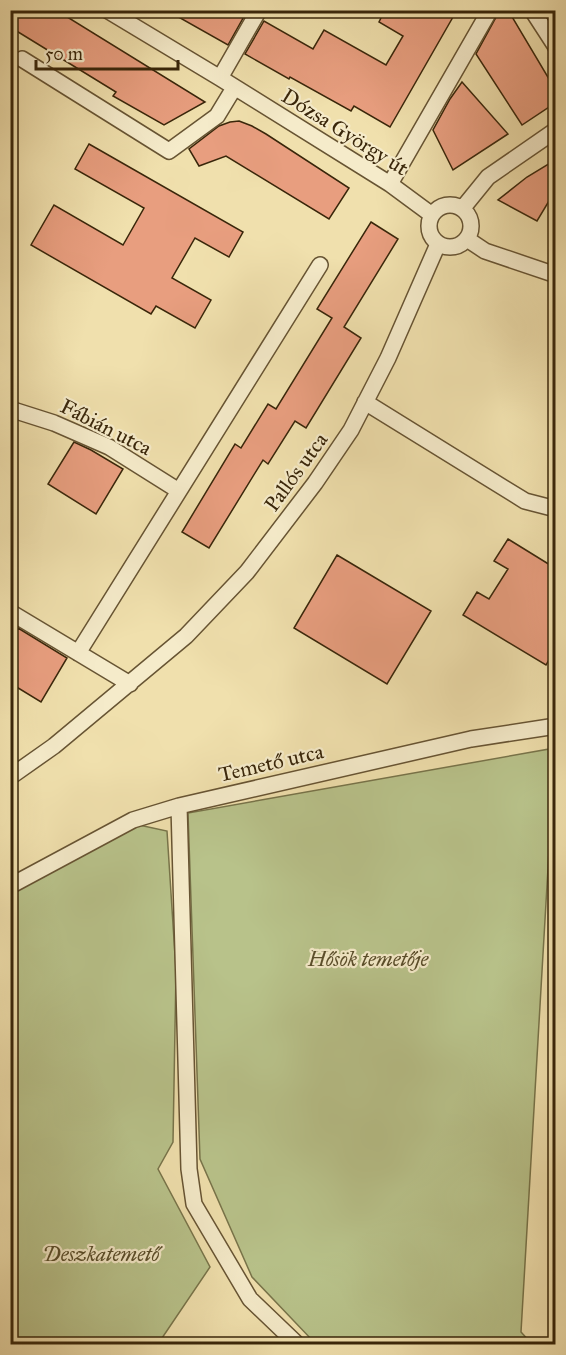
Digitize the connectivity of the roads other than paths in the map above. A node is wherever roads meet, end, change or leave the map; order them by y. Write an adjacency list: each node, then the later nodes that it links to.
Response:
1 (107, 10): 7 (street, Dózsa György út)
2 (259, 10): 7 (street)
3 (490, 10): 10 (street)
4 (532, 10): 5 (street)
5 (555, 47)
6 (22, 59): 8 (street)
7 (220, 78): 8 (street, Dózsa György út)
8 (234, 88): 10 (street, Dózsa György út)
9 (555, 129): 11 (street)
10 (390, 184): 12 (street, Dózsa György út)
11 (462, 208): 12 (street); 13 (street)
12 (432, 214): 14 (street)
13 (467, 239): 14 (street); 16 (street)
14 (438, 244): 17 (street, Pallós utca)
15 (320, 265): 19 (street)
16 (555, 275)
17 (365, 402): 20 (street); 23 (street, Pallós utca)
18 (10, 409): 19 (street, Fábián utca)
19 (179, 491): 22 (street)
20 (555, 509)
21 (10, 612): 22 (street)
22 (78, 653): 23 (street)
23 (130, 684): 25 (street, Pallós utca)
24 (555, 726): 26 (street, Temető utca)
25 (10, 777)
26 (179, 806): 27 (street, Temető utca); 28 (street)
27 (10, 886)
28 (297, 1344)

